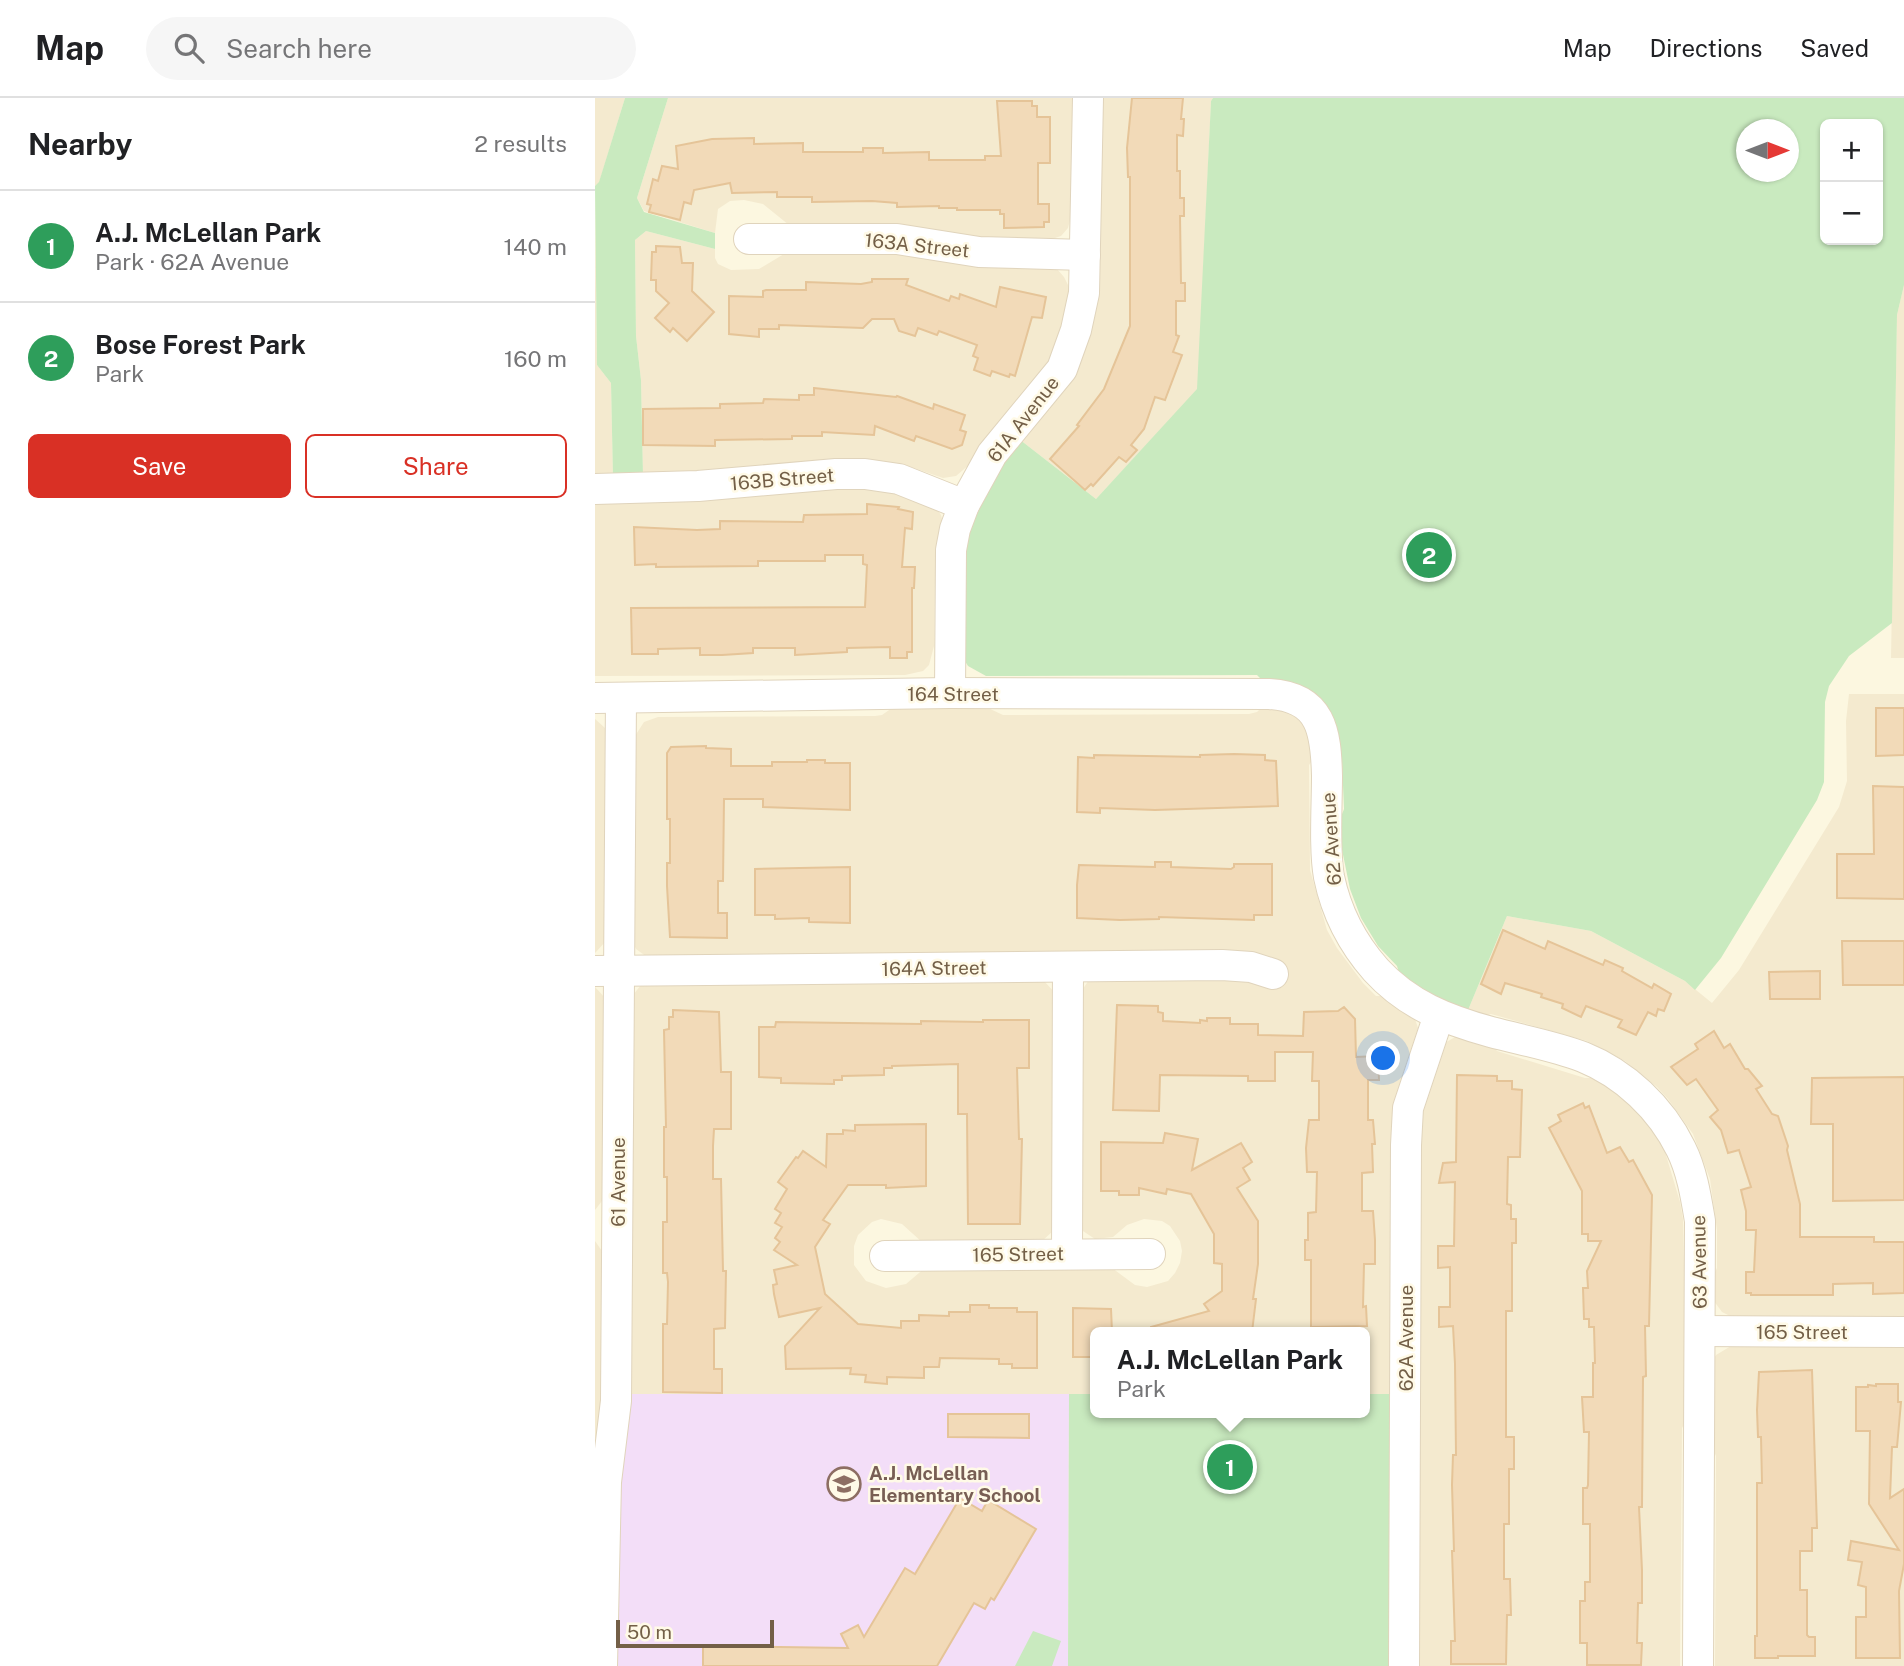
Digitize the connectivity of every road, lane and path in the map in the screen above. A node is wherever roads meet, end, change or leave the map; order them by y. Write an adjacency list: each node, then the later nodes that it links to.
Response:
1 (1088, 98): 3 (street, 61A Avenue)
2 (749, 239): 3 (street, 163A Street)
3 (1085, 256): 5 (street, 61A Avenue)
4 (595, 489): 5 (street, 163B Street)
5 (964, 505): 6 (street, 61A Avenue)
6 (950, 694): 7 (street, 164 Street); 8 (street, 164 Street)
7 (608, 698): 10 (street, 61 Avenue)
8 (1308, 708): 12 (street, 62 Avenue)
9 (1068, 967): 10 (street, 164A Street); 11 (street, 164A Street); 14 (street)
10 (607, 971): 13 (street, 61 Avenue)
11 (1273, 974)
12 (1439, 1015): 17 (street, 63 Avenue); 21 (street, 62A Avenue)
13 (606, 1225): 19 (street, 61 Avenue)
14 (1067, 1253): 15 (street, 165 Street); 16 (street, 165 Street)
15 (1150, 1254)
16 (885, 1256)
17 (1700, 1332): 18 (street, 165 Street); 22 (street, 63 Avenue)
18 (1904, 1332)
19 (601, 1464): 20 (street, 61 Avenue)
20 (602, 1666)
21 (1404, 1666)
22 (1699, 1666)

